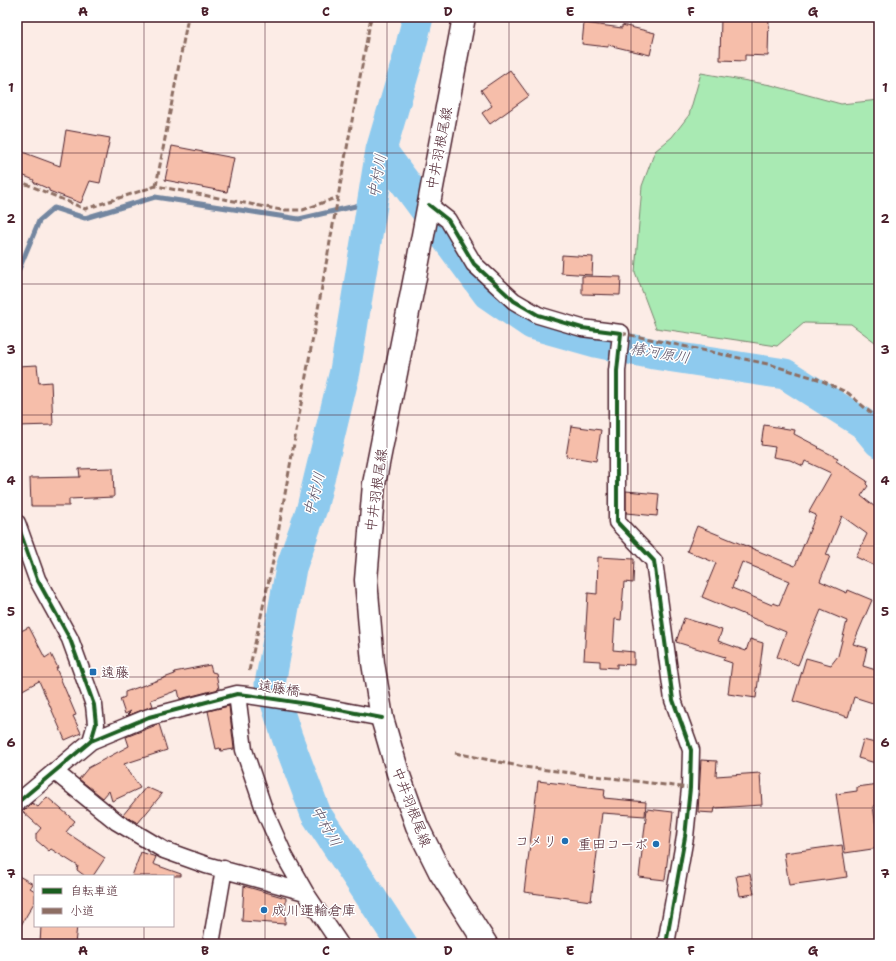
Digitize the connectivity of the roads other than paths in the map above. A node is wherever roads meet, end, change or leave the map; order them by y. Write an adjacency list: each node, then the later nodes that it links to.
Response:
1 (464, 17): 2 (main road, 中井羽根尾線)
2 (428, 205): 5 (main road, 中井羽根尾線); 14 (street)
3 (17, 523): 6 (street)
4 (242, 695): 5 (street, 遠藤橋); 6 (street); 10 (street)
5 (382, 718): 13 (main road, 中井羽根尾線)
6 (91, 741): 7 (street)
7 (54, 771): 8 (street); 9 (street)
8 (17, 803)
9 (224, 870): 10 (street); 11 (street)
10 (304, 892): 12 (street)
11 (211, 944)
12 (340, 944)
13 (486, 944)
14 (666, 944)

